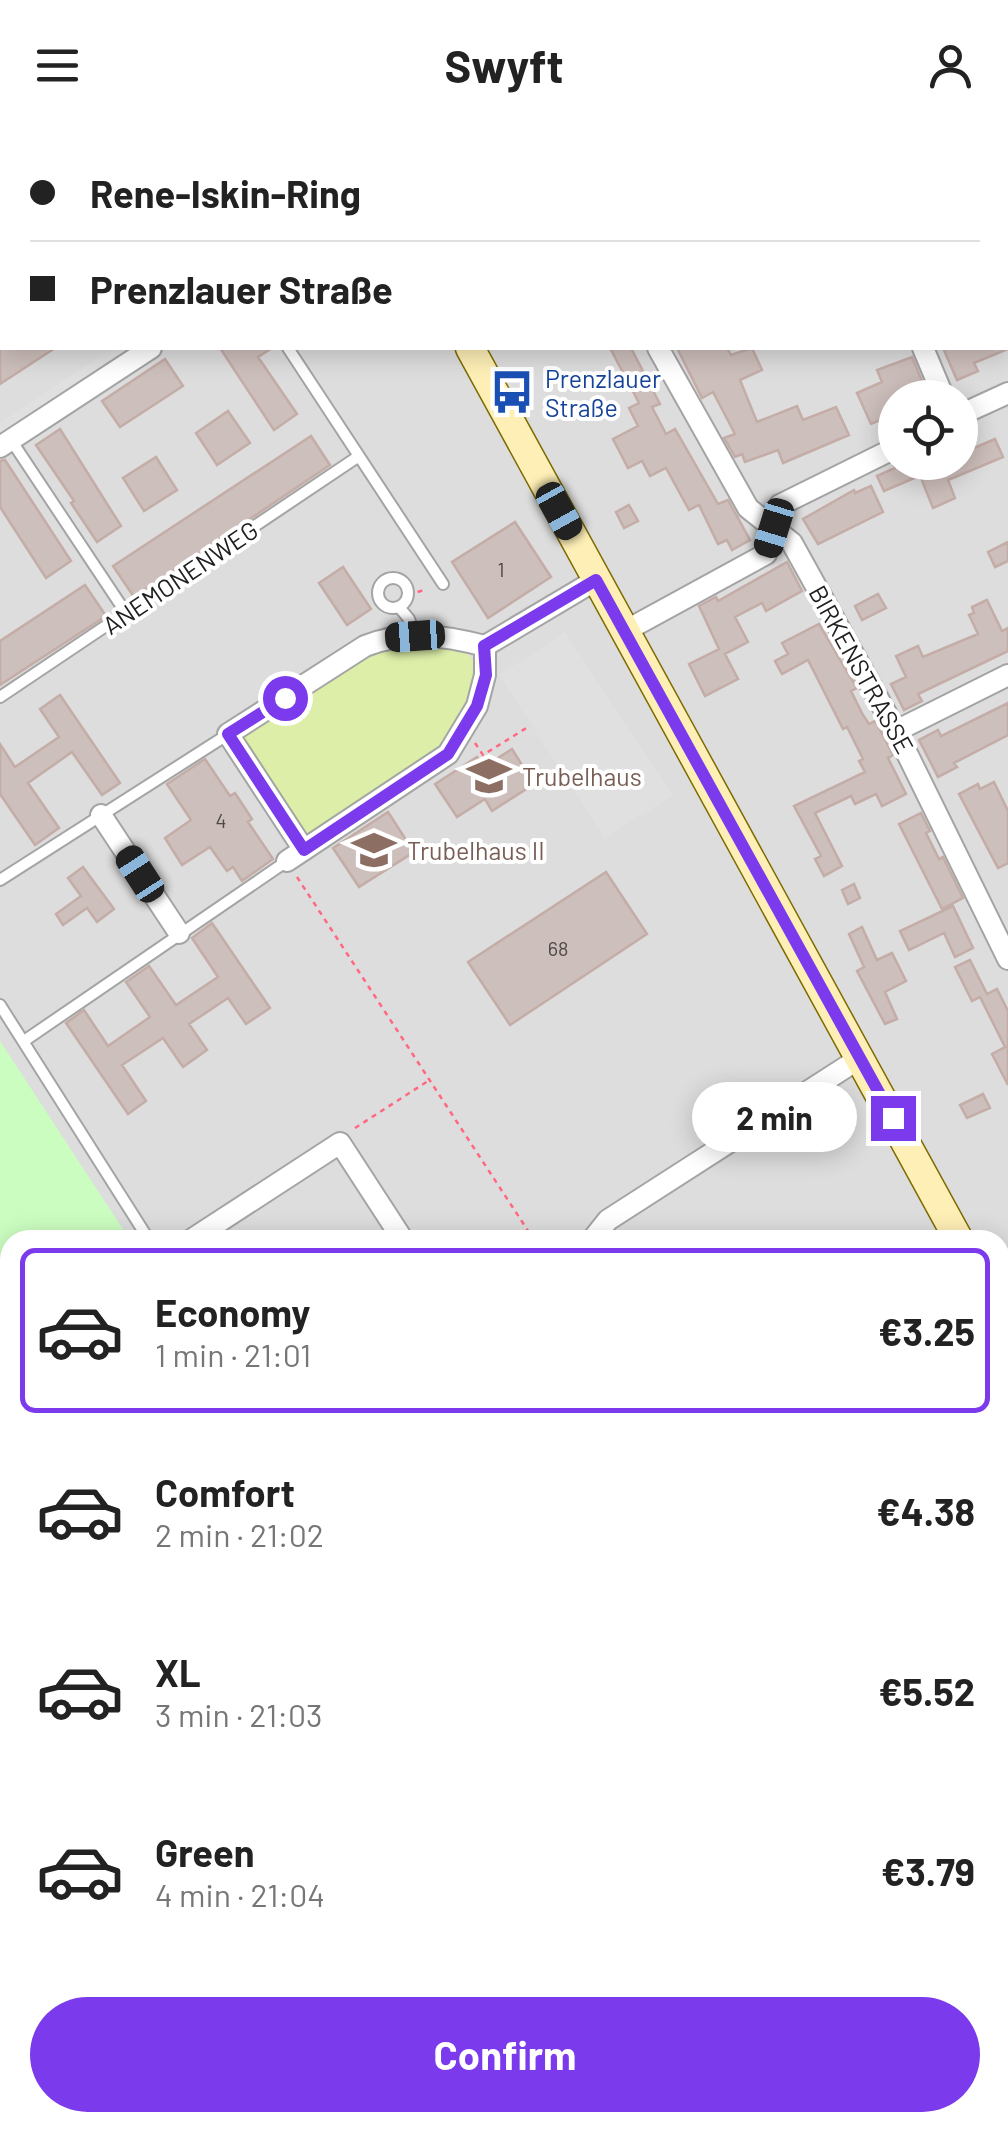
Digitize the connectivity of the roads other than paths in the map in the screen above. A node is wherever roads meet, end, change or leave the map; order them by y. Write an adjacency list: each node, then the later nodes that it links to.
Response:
1 (149, 350): 9 (street)
2 (289, 350): 10 (lane)
3 (471, 350): 13 (main road)
4 (659, 350): 12 (street, BIRKENSTRASSE)
5 (924, 350): 6 (street)
6 (936, 380)
7 (1008, 393): 8 (street)
8 (978, 407)
9 (6, 444): 16 (lane)
10 (359, 456): 14 (lane); 16 (lane, ANEMONENWEG)
11 (878, 456): 12 (street)
12 (774, 528): 17 (street); 22 (street, BIRKENSTRASSE)
13 (596, 580): 17 (main road); 19 (street)
14 (444, 584)
15 (400, 607): 15 (lane); 18 (lane)
16 (126, 613): 21 (lane, ANEMONENWEG)
17 (625, 631): 31 (main road)
18 (415, 636): 19 (street); 23 (street)
19 (484, 646): 25 (street)
20 (1008, 676): 22 (street)
21 (0, 696)
22 (896, 730): 28 (street, BIRKENSTRASSE)
23 (228, 734): 24 (lane); 25 (street)
24 (101, 814): 26 (lane); 27 (street)
25 (296, 856): 27 (lane)
26 (0, 880)
27 (179, 932): 30 (lane)
28 (1008, 960)
29 (0, 1005): 30 (lane)
30 (24, 1040): 32 (lane)
31 (860, 1058): 35 (street); 36 (main road)
32 (143, 1230)
33 (206, 1230): 34 (street)
34 (397, 1230)
35 (600, 1230)
36 (954, 1230)

